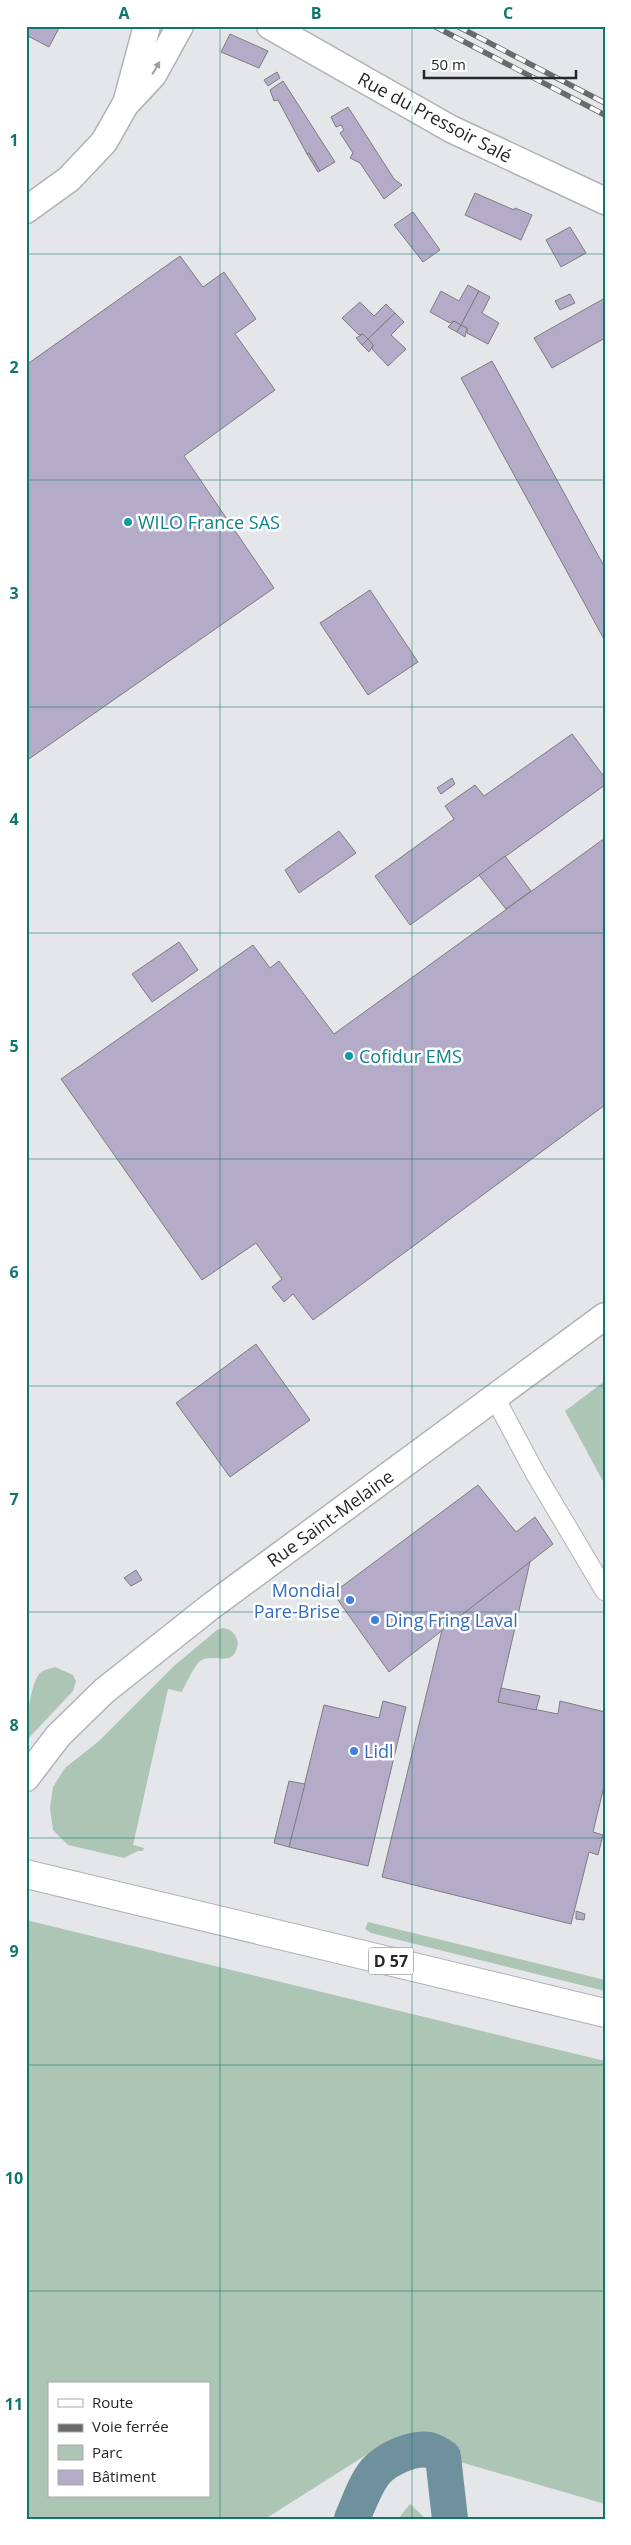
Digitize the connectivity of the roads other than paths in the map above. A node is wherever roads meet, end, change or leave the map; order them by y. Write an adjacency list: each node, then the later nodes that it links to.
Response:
1 (147, 26): 4 (main road)
2 (180, 26): 4 (main road, one-way to 2)
3 (270, 26): 5 (main road, Rue du Pressoir Salé)
4 (125, 105): 6 (main road)
5 (605, 201)
6 (26, 210)
7 (605, 1316): 8 (main road, Rue Saint-Melaine)
8 (494, 1398): 9 (street); 10 (main road, Rue Saint-Melaine)
9 (605, 1591)
10 (26, 1778)
11 (26, 1874): 12 (main road, D 57)
12 (605, 2013)

